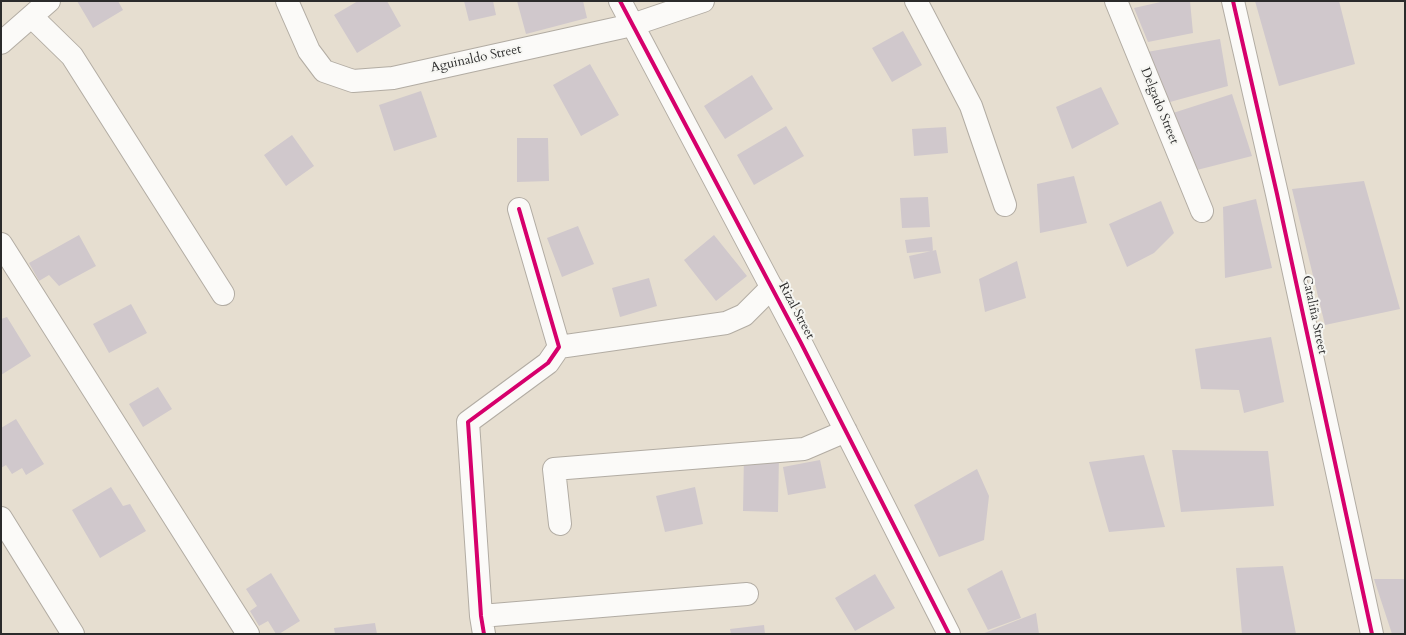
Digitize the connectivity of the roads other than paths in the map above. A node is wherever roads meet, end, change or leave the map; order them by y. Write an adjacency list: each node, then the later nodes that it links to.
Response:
1 (49, 1): 8 (street)
2 (288, 1): 9 (street, Aguinaldo Street)
3 (620, 1): 9 (street, Rizal Street)
4 (703, 1): 9 (street, Aguinaldo Street)
5 (916, 1): 11 (street)
6 (1116, 1): 13 (street, Delgado Street)
7 (1233, 1): 26 (street, Cataliña Street)
8 (32, 17): 10 (street); 16 (street)
9 (632, 25): 15 (street, Rizal Street)
10 (1, 43)
11 (1005, 205)
12 (519, 209): 17 (street)
13 (1202, 211)
14 (1, 244): 24 (street)
15 (772, 287): 17 (street); 18 (street, Rizal Street)
16 (223, 294)
17 (559, 347): 22 (street)
18 (846, 431): 20 (street); 25 (street, Rizal Street)
19 (1, 518): 23 (street)
20 (560, 524)
21 (747, 594): 22 (street)
22 (483, 625)
23 (73, 634)
24 (248, 634)
25 (949, 634)
26 (1372, 634)

